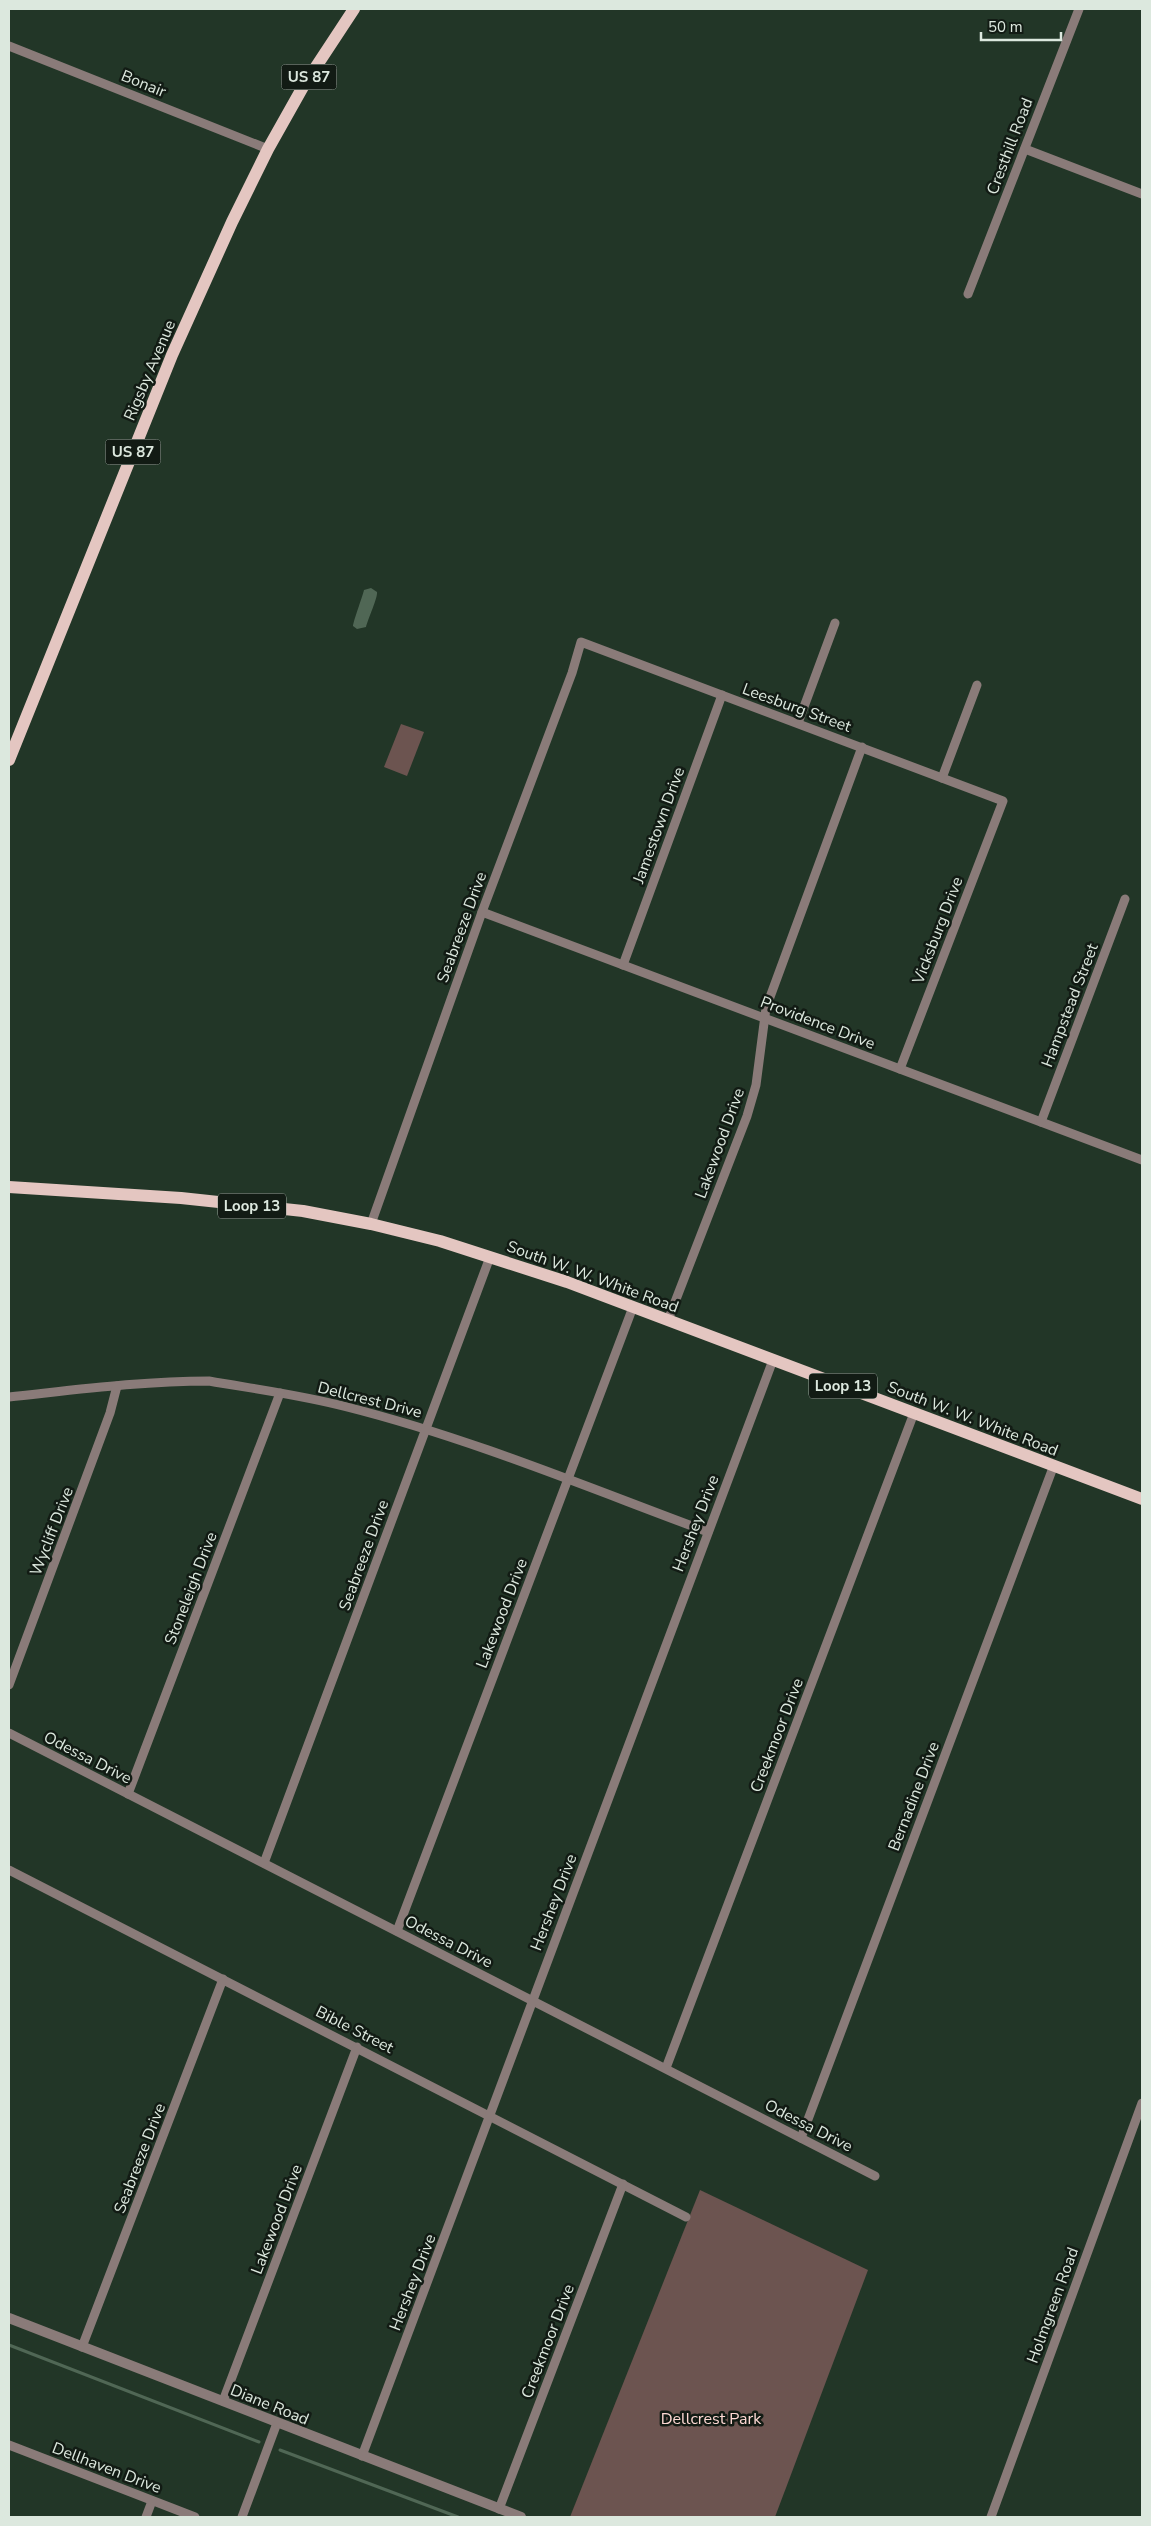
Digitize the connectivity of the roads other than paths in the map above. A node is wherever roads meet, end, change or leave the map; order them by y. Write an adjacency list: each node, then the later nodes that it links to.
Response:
1 (1079, 9): 5 (street, Cresthill Road)
2 (354, 10): 4 (main road, Rigsby Avenue / US 87)
3 (9, 46): 4 (street, Bonair)
4 (268, 149): 14 (main road, Rigsby Avenue / US 87)
5 (1025, 149): 6 (street); 7 (street, Cresthill Road)
6 (1142, 194)
7 (968, 294)
8 (835, 623): 12 (street)
9 (581, 642): 11 (street, Leesburg Street); 18 (street, Seabreeze Drive)
10 (977, 686): 15 (street)
11 (722, 695): 12 (street, Leesburg Street); 19 (street, Jamestown Drive)
12 (798, 723): 13 (street, Leesburg Street)
13 (862, 747): 15 (street, Leesburg Street); 20 (street, Lakewood Drive)
14 (9, 760)
15 (942, 778): 16 (street, Leesburg Street)
16 (1003, 801): 21 (street, Vicksburg Drive)
17 (1125, 898): 22 (street, Hampstead Street)
18 (482, 912): 19 (street, Providence Drive); 25 (street, Seabreeze Drive)
19 (622, 965): 20 (street, Providence Drive)
20 (763, 1018): 21 (street, Providence Drive); 28 (street, Lakewood Drive)
21 (900, 1069): 22 (street, Providence Drive)
22 (1041, 1122): 23 (street, Providence Drive)
23 (1142, 1160)
24 (9, 1187): 25 (main road, South W. W. White Road / Loop 13)
25 (371, 1224): 26 (main road, South W. W. White Road / Loop 13)
26 (490, 1257): 27 (main road, South W. W. White Road / Loop 13); 34 (street, Seabreeze Drive)
27 (633, 1307): 28 (main road, South W. W. White Road / Loop 13); 36 (street, Lakewood Drive)
28 (668, 1320): 29 (main road, South W. W. White Road / Loop 13)
29 (774, 1360): 33 (main road, South W. W. White Road / Loop 13); 38 (street, Hershey Drive)
30 (117, 1386): 31 (street, Dellcrest Drive); 32 (street, Dellcrest Drive); 39 (street, Wycliff Drive)
31 (280, 1393): 34 (street, Dellcrest Drive); 41 (street, Stoneleigh Drive)
32 (9, 1397)
33 (914, 1413): 35 (main road, South W. W. White Road / Loop 13); 48 (street, Creekmoor Drive)
34 (426, 1429): 36 (street, Dellcrest Drive); 42 (street, Seabreeze Drive)
35 (1054, 1465): 37 (main road, South W. W. White Road / Loop 13); 51 (street, Bernadine Drive)
36 (567, 1480): 38 (street, Dellcrest Drive); 44 (street, Lakewood Drive)
37 (1142, 1499)
38 (708, 1532): 46 (street, Hershey Drive)
39 (9, 1685)
40 (9, 1733): 41 (street, Odessa Drive)
41 (128, 1794): 42 (street, Odessa Drive)
42 (264, 1863): 44 (street, Odessa Drive)
43 (9, 1870): 45 (street, Bible Street)
44 (397, 1931): 46 (street, Odessa Drive)
45 (223, 1979): 47 (street, Bible Street); 56 (street, Seabreeze Drive)
46 (532, 2000): 48 (street, Odessa Drive); 50 (street, Hershey Drive)
47 (357, 2047): 50 (street, Bible Street); 57 (street, Lakewood Drive)
48 (666, 2068): 51 (street, Odessa Drive)
49 (1142, 2103): 67 (street, Holmgreen Road)
50 (489, 2116): 53 (street, Bible Street); 60 (street, Hershey Drive)
51 (801, 2138): 52 (street, Odessa Drive)
52 (875, 2176)
53 (623, 2184): 54 (street, Bible Street); 62 (street, Creekmoor Drive)
54 (686, 2217)
55 (9, 2318): 56 (street, Diane Road)
56 (82, 2347): 57 (street, Diane Road)
57 (223, 2401): 58 (street, Diane Road)
58 (277, 2423): 60 (street, Diane Road); 65 (street)
59 (10, 2449): 61 (street, Dellhaven Drive)
60 (362, 2456): 62 (street, Diane Road)
61 (152, 2501): 63 (street); 64 (street, Dellhaven Drive)
62 (499, 2509): 66 (street, Diane Road)
63 (146, 2517)
64 (195, 2517)
65 (242, 2517)
66 (521, 2517)
67 (991, 2517)

